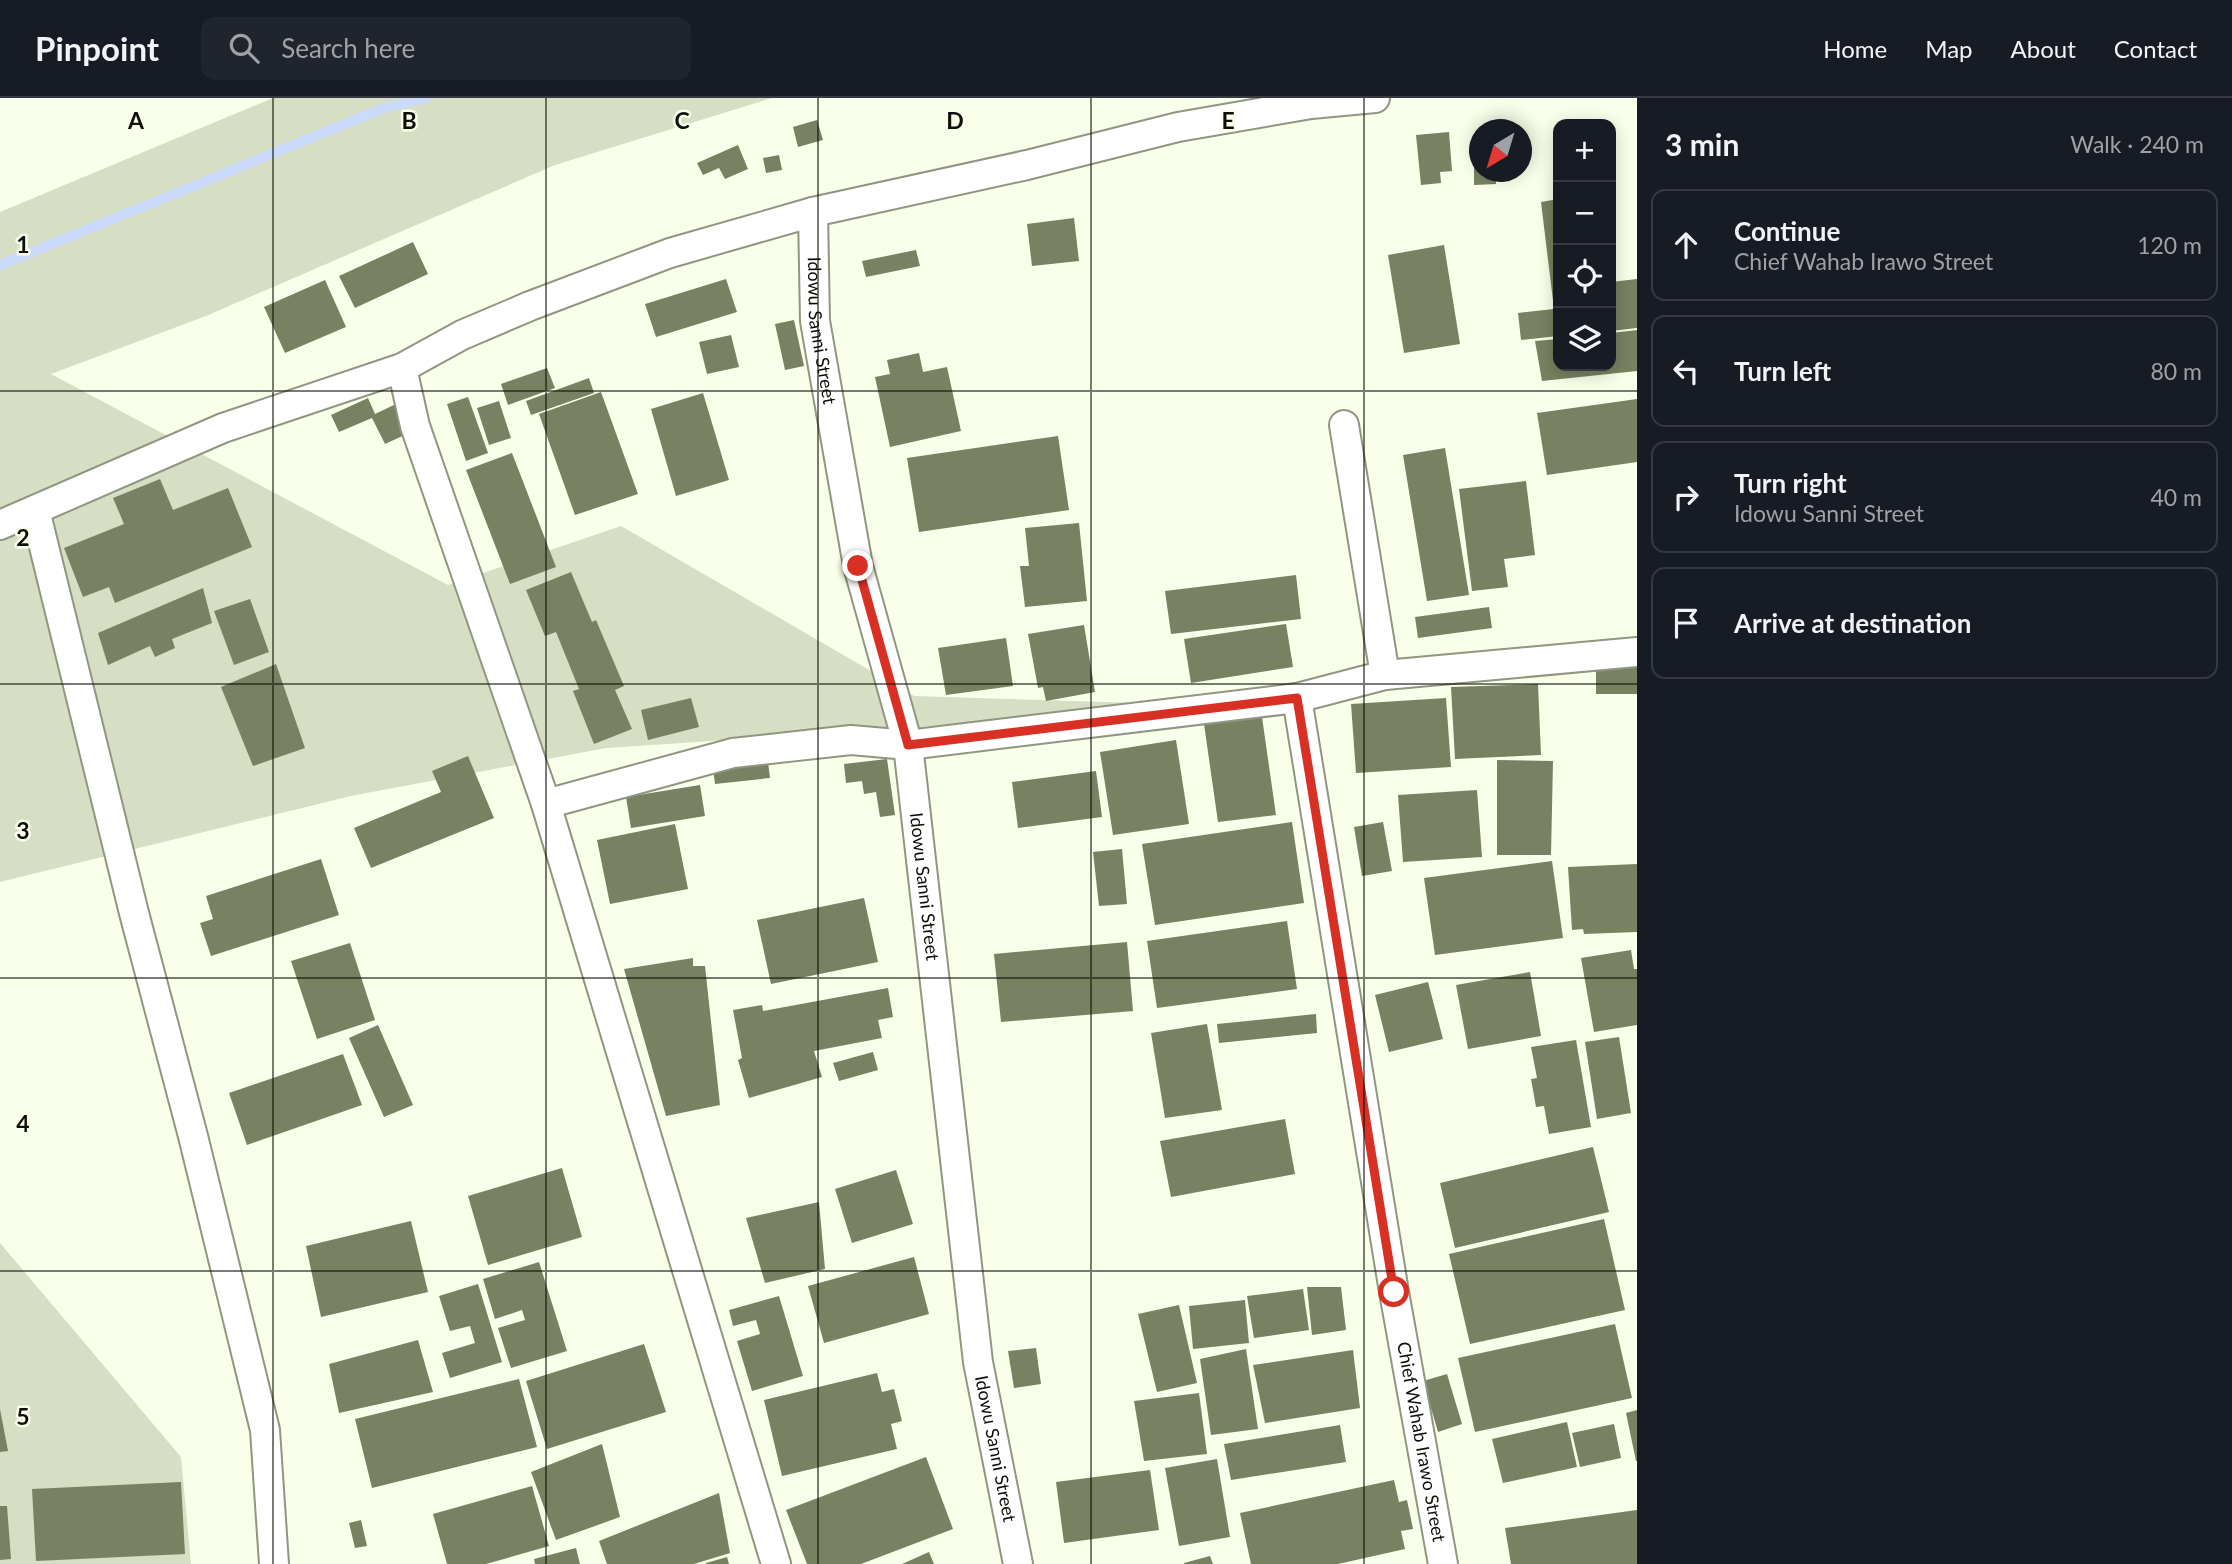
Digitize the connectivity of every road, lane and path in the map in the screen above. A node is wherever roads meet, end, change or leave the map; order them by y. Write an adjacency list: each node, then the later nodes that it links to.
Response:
1 (1375, 98): 2 (street)
2 (813, 212): 3 (street); 10 (street, Idowu Sanni Street)
3 (402, 368): 5 (street); 11 (street)
4 (1344, 425): 8 (street)
5 (35, 510): 6 (street); 12 (street)
6 (0, 525)
7 (1637, 652): 8 (street)
8 (1385, 675): 9 (street)
9 (1297, 698): 10 (street); 15 (street, Chief Wahab Irawo Street)
10 (908, 745): 11 (street); 14 (street, Idowu Sanni Street)
11 (546, 804): 13 (street)
12 (274, 1564)
13 (776, 1564)
14 (1018, 1564)
15 (1443, 1564)

